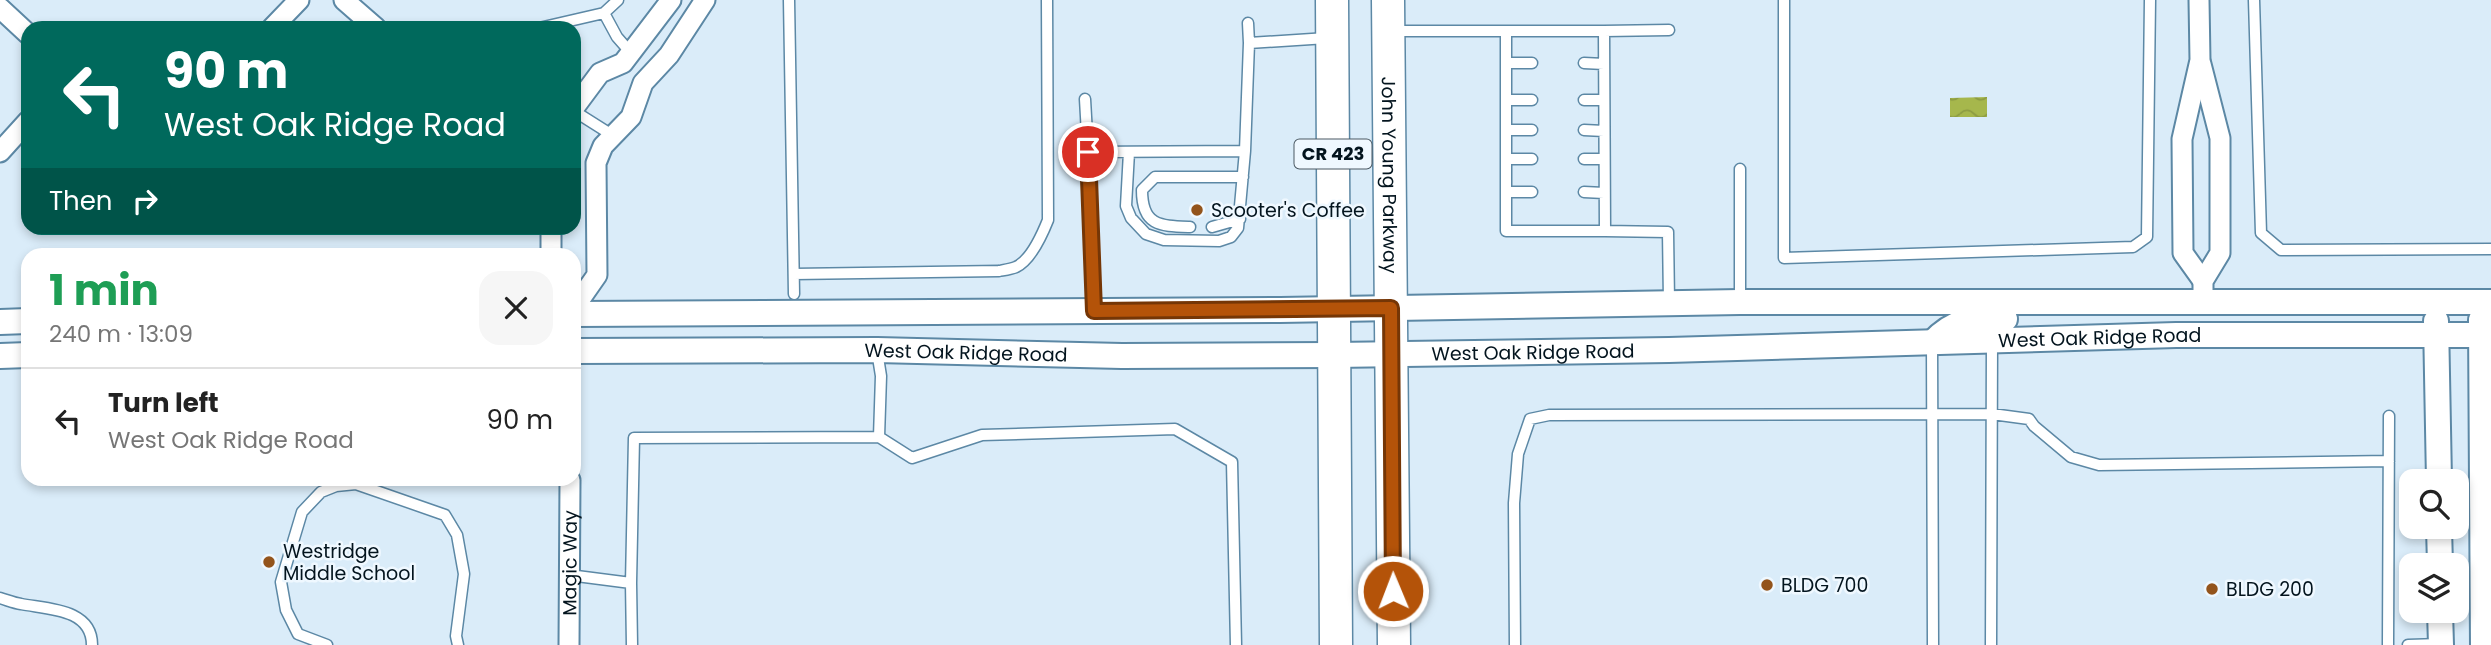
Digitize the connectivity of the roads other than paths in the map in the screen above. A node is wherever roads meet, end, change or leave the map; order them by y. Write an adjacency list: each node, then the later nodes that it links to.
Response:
1 (299, 0): 16 (street)
2 (344, 0): 17 (street)
3 (618, 0): 15 (lane)
4 (671, 0): 27 (street)
5 (705, 0): 45 (street)
6 (789, 0): 67 (lane)
7 (1047, 0): 67 (lane)
8 (1332, 0): 25 (highway, CR 423)
9 (1388, 0): 22 (highway, John Young Parkway / CR 423)
10 (1784, 0): 11 (lane)
11 (2150, 0)
12 (2199, 0): 28 (street)
13 (2253, 0): 66 (lane)
14 (0, 8): 20 (street)
15 (604, 13): 18 (lane); 27 (lane)
16 (279, 21)
17 (368, 21)
18 (569, 21)
19 (1248, 23): 26 (lane)
20 (21, 28)
21 (1669, 30): 24 (lane)
22 (1388, 31): 23 (lane); 75 (highway, John Young Parkway / CR 423)
23 (1506, 31): 24 (lane); 29 (lane)
24 (1604, 31): 32 (lane)
25 (1332, 37): 26 (lane); 76 (highway, CR 423)
26 (1249, 43): 46 (lane)
27 (631, 53): 33 (street)
28 (2200, 60): 68 (street); 68 (street)
29 (1506, 63): 30 (lane); 35 (lane)
30 (1532, 63)
31 (1584, 64): 32 (lane)
32 (1604, 64): 38 (lane)
33 (581, 99)
34 (1085, 99): 48 (lane)
35 (1506, 100): 36 (lane); 41 (lane)
36 (1532, 100)
37 (1584, 100): 38 (lane)
38 (1604, 100): 44 (lane)
39 (581, 114): 45 (lane)
40 (21, 129): 47 (street)
41 (1506, 130): 42 (lane); 50 (lane)
42 (1532, 130)
43 (1584, 130): 44 (lane)
44 (1604, 131): 53 (lane)
45 (612, 135): 70 (street)
46 (1245, 151): 49 (lane); 55 (lane)
47 (0, 152)
48 (1088, 152): 49 (lane); 77 (lane)
49 (1129, 152): 56 (lane)
50 (1506, 159): 51 (lane); 58 (lane)
51 (1532, 159)
52 (1584, 159): 53 (lane)
53 (1604, 159): 61 (lane)
54 (1740, 169): 71 (lane)
55 (1243, 177): 57 (lane); 62 (lane)
56 (1126, 190): 57 (lane); 62 (lane)
57 (1142, 190): 63 (lane)
58 (1506, 192): 59 (lane); 65 (lane)
59 (1532, 192)
60 (1584, 192): 61 (lane)
61 (1604, 193): 65 (lane)
62 (1240, 219): 64 (lane)
63 (1190, 227)
64 (1212, 227)
65 (1605, 231): 74 (lane)
66 (2491, 249)
67 (794, 274): 69 (lane)
68 (2203, 292): 71 (street, West Oak Ridge Road); 73 (street, West Oak Ridge Road); 86 (street)
69 (794, 294)
70 (581, 298)
71 (1740, 302): 74 (street, West Oak Ridge Road)
72 (2486, 302): 73 (street, West Oak Ridge Road); 82 (street)
73 (2436, 303): 81 (street)
74 (1669, 304): 75 (street, West Oak Ridge Road)
75 (1391, 308): 76 (street, West Oak Ridge Road); 89 (highway, John Young Parkway / CR 423)
76 (1335, 309): 77 (street, West Oak Ridge Road); 91 (highway, CR 423)
77 (1094, 311): 78 (street, West Oak Ridge Road)
78 (581, 314)
79 (21, 321): 80 (street)
80 (0, 322)
81 (2437, 335): 82 (street, West Oak Ridge Road); 85 (street, West Oak Ridge Road); 98 (street)
82 (2486, 335): 102 (street)
83 (0, 340): 84 (street)
84 (21, 340)
85 (1992, 341): 86 (street, West Oak Ridge Road); 93 (lane)
86 (1932, 343): 89 (street, West Oak Ridge Road); 94 (lane)
87 (877, 350): 88 (street, West Oak Ridge Road); 91 (street, West Oak Ridge Road); 96 (lane)
88 (581, 351)
89 (1391, 354): 91 (street, West Oak Ridge Road); 116 (highway, John Young Parkway / CR 423)
90 (21, 355): 92 (street)
91 (1335, 355): 115 (highway, CR 423)
92 (0, 356)
93 (1992, 414): 94 (lane); 97 (lane); 119 (lane)
94 (1933, 415): 117 (lane); 118 (lane)
95 (2389, 416): 97 (lane)
96 (879, 437): 104 (lane); 114 (lane)
97 (2389, 461): 120 (lane)
98 (2439, 469)
99 (336, 486): 110 (lane)
100 (362, 486): 107 (lane)
101 (570, 486): 103 (street, Magic Way)
102 (2487, 565): 122 (street)
103 (569, 575): 104 (lane); 112 (street, Magic Way)
104 (631, 583): 113 (lane)
105 (0, 598): 109 (lane)
106 (2440, 623): 108 (street)
107 (457, 640): 111 (lane)
108 (2441, 644): 121 (lane)
109 (92, 645)
110 (327, 645)
111 (448, 645)
112 (569, 645)
113 (632, 645)
114 (1236, 645)
115 (1336, 645)
116 (1394, 645)
117 (1515, 645)
118 (1933, 645)
119 (1991, 645)
120 (2388, 645)
121 (2408, 645)
122 (2483, 645)

